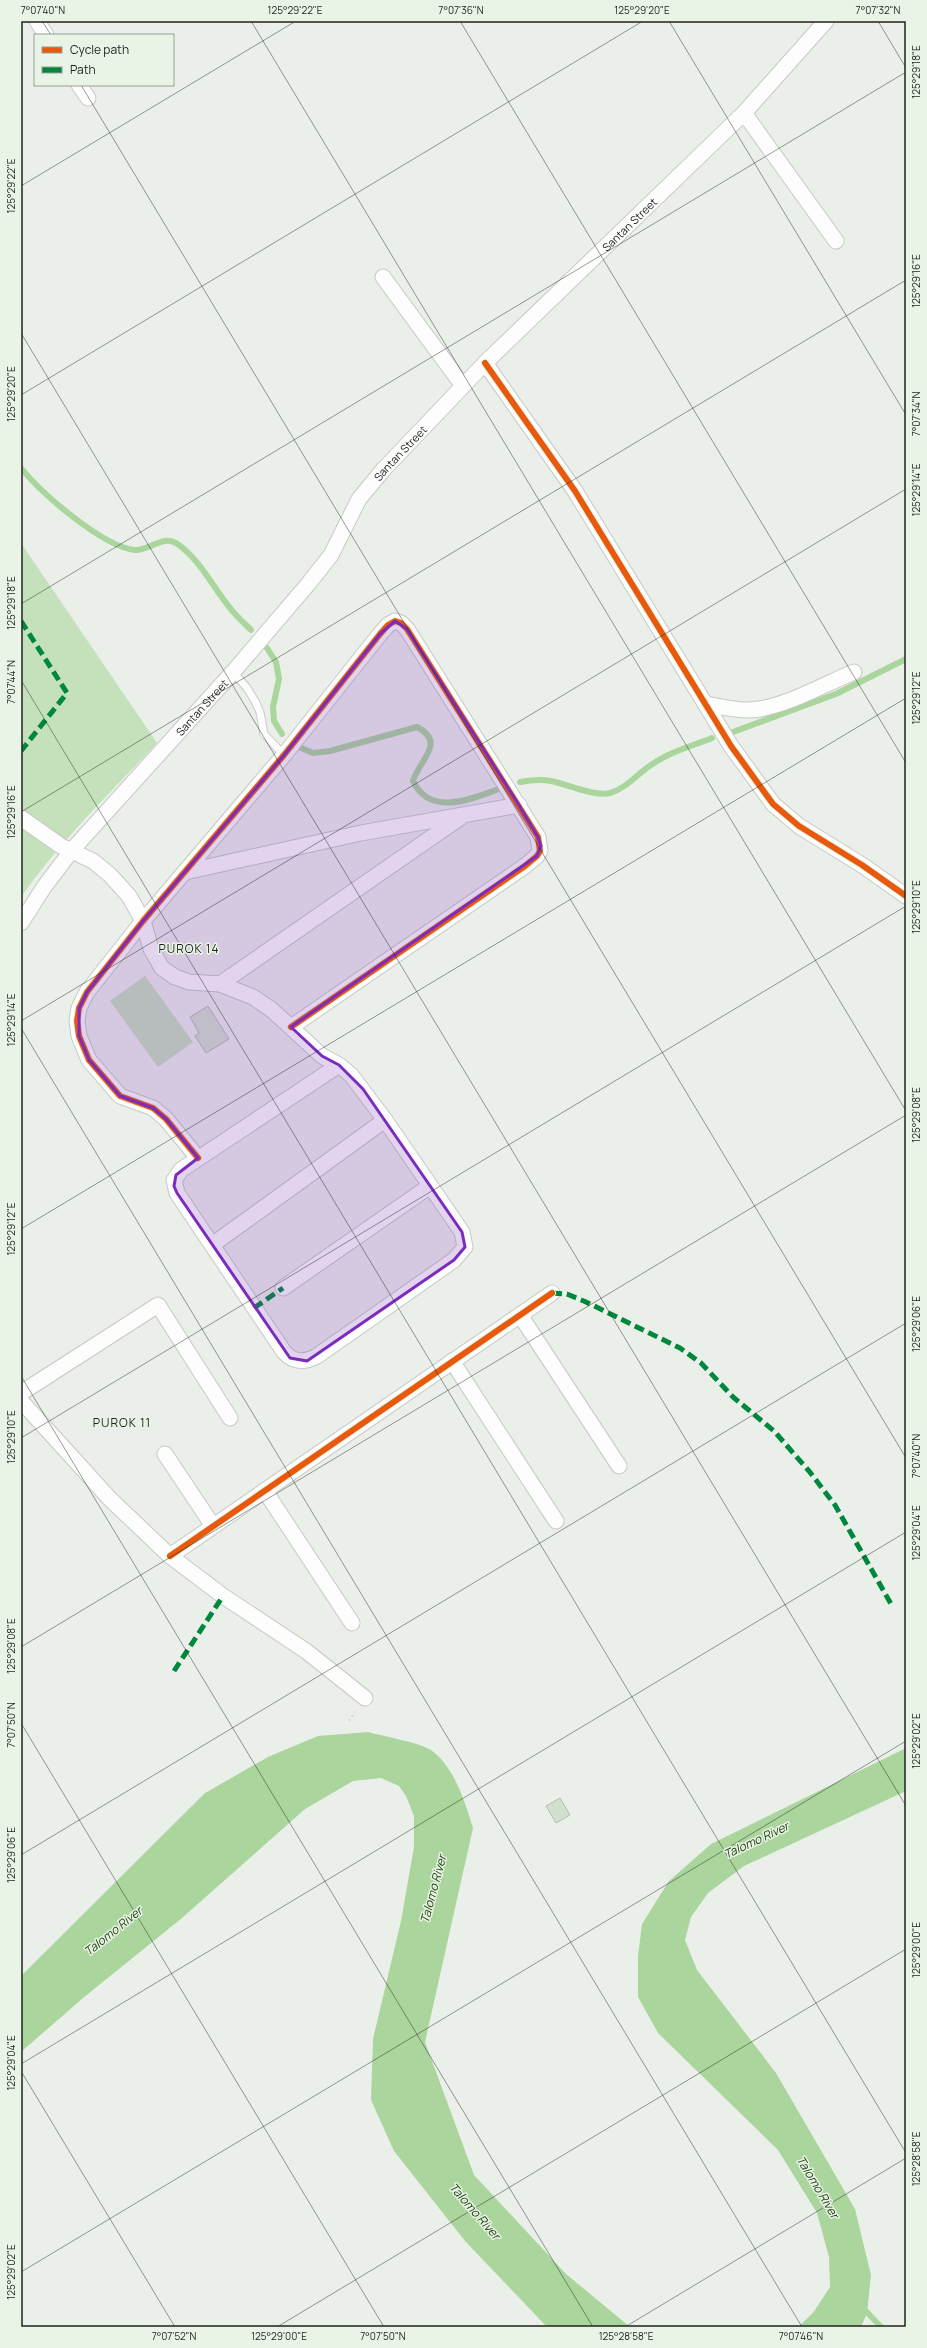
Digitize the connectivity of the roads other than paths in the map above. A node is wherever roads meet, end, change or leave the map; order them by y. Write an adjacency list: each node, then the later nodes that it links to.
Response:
1 (37, 21): 3 (street)
2 (826, 21): 6 (street, Santan Street)
3 (45, 34)
4 (80, 86): 5 (street)
5 (88, 98)
6 (744, 113): 7 (street); 9 (street, Santan Street)
7 (836, 241)
8 (383, 277): 10 (street)
9 (485, 364): 10 (street, Santan Street); 13 (street)
10 (463, 386): 11 (street, Santan Street)
11 (233, 672): 14 (lane); 18 (street, Santan Street)
12 (854, 672): 13 (street)
13 (705, 704): 20 (street)
14 (284, 755): 15 (street); 19 (street)
15 (519, 805): 16 (street); 24 (street)
16 (465, 814): 19 (street); 23 (street)
17 (21, 818): 18 (street)
18 (72, 850): 21 (street); 22 (street, Santan Street)
19 (184, 872): 21 (street)
20 (906, 896)
21 (143, 921): 23 (street); 27 (street)
22 (21, 923)
23 (220, 984): 24 (street)
24 (291, 1027): 25 (street)
25 (339, 1065): 26 (street); 27 (street)
26 (385, 1120): 28 (street); 29 (street)
27 (198, 1158): 29 (street)
28 (430, 1186): 29 (street); 30 (street)
29 (212, 1245)
30 (283, 1288)
31 (552, 1293): 32 (street)
32 (520, 1315): 33 (street); 38 (street)
33 (452, 1361): 39 (street); 40 (street)
34 (21, 1393): 36 (street)
35 (21, 1401): 42 (street)
36 (230, 1418)
37 (164, 1454): 41 (street)
38 (619, 1466)
39 (265, 1491): 41 (street); 43 (street)
40 (556, 1521)
41 (214, 1526): 42 (street)
42 (170, 1556): 44 (street)
43 (352, 1623)
44 (365, 1698)

